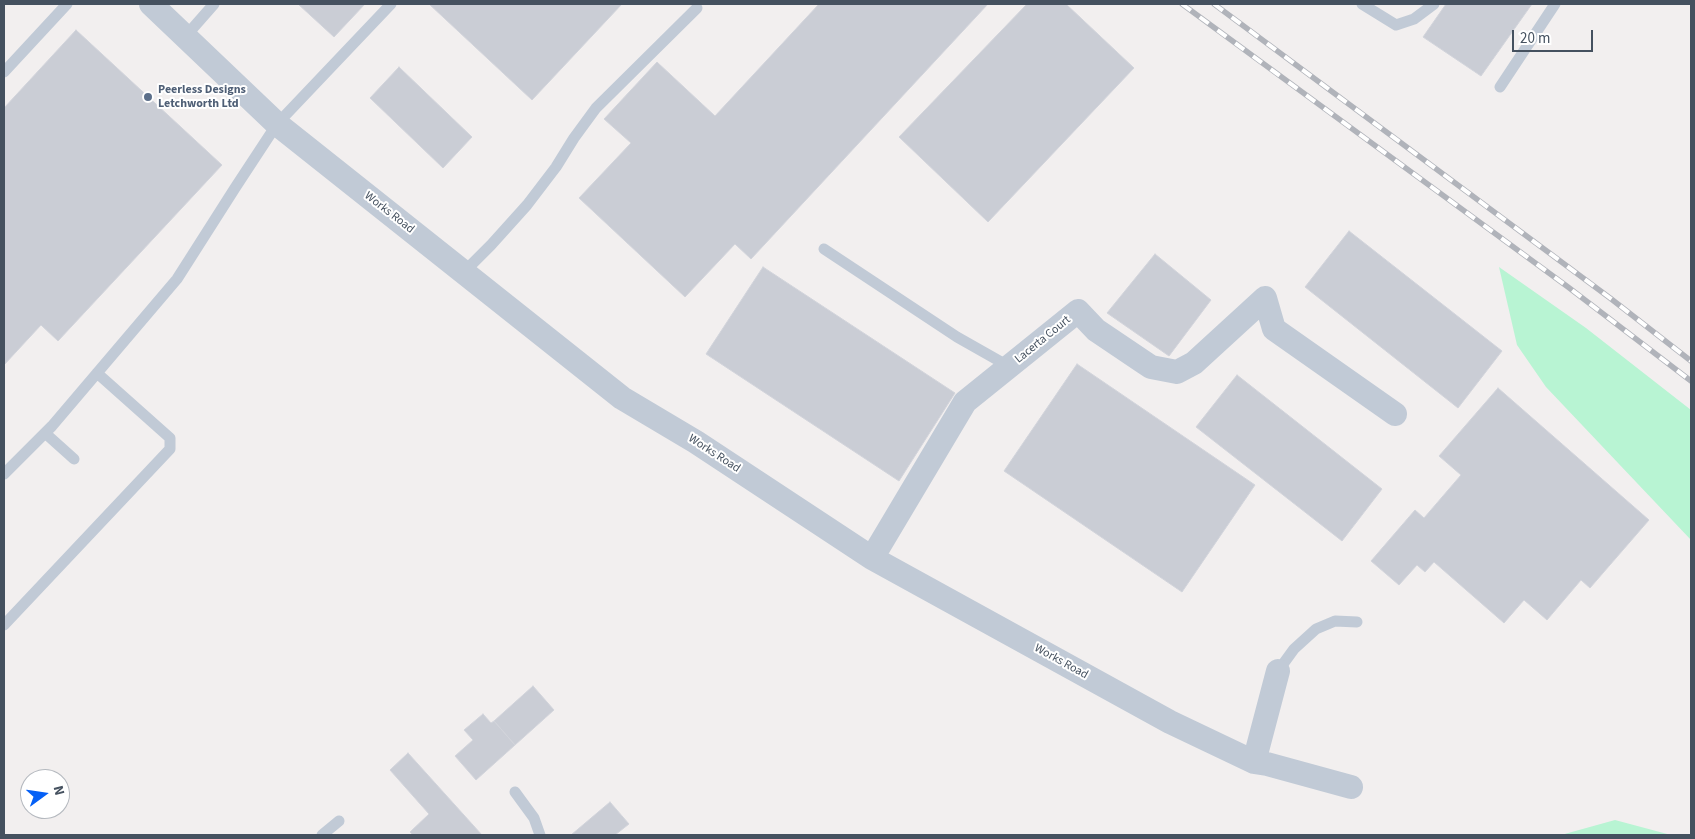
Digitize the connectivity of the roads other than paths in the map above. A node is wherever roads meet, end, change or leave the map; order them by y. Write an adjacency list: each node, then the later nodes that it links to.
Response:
1 (67, 4): 10 (lane)
2 (151, 4): 9 (street, Works Road)
3 (214, 4): 9 (lane)
4 (391, 4): 12 (lane)
5 (1362, 4): 6 (lane)
6 (1434, 4)
7 (1555, 4): 11 (lane)
8 (698, 8): 14 (lane)
9 (186, 37): 12 (street, Works Road)
10 (4, 72)
11 (1500, 87)
12 (278, 124): 14 (street, Works Road); 16 (lane)
13 (824, 249): 15 (lane)
14 (464, 272): 21 (street, Works Road)
15 (1010, 367): 17 (street, Lacerta Court); 21 (street, Lacerta Court)
16 (97, 373): 18 (lane); 23 (lane)
17 (1395, 414)
18 (45, 432): 19 (lane); 20 (lane)
19 (74, 459)
20 (4, 474)
21 (872, 558): 25 (street, Works Road)
22 (1358, 622): 24 (lane)
23 (4, 625)
24 (1278, 671): 25 (street)
25 (1254, 762): 26 (street, Works Road)
26 (1350, 788)
27 (515, 792): 30 (lane)
28 (339, 821): 29 (lane)
29 (322, 835)
30 (540, 835)

